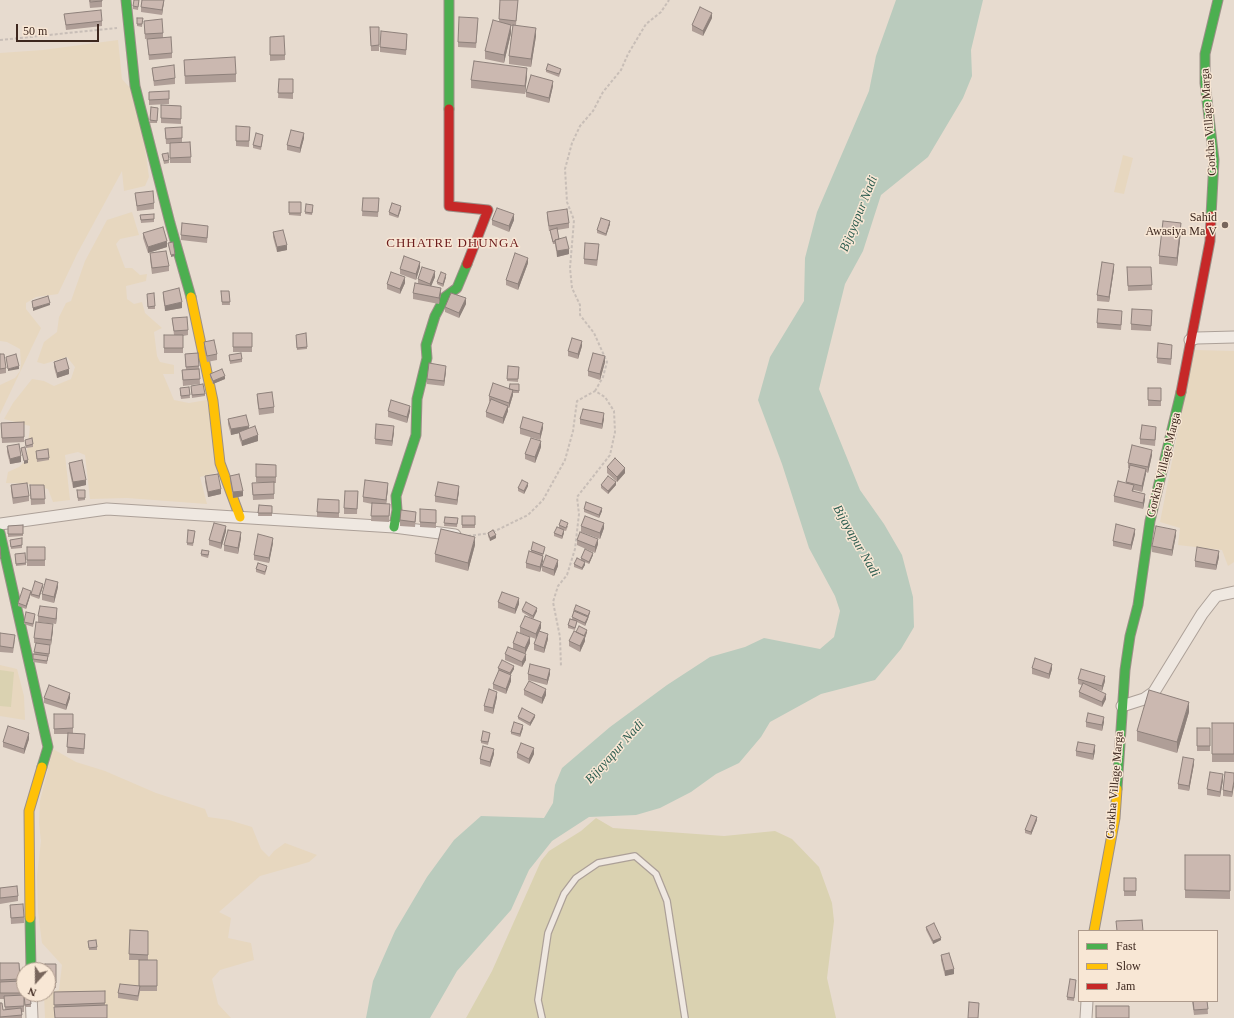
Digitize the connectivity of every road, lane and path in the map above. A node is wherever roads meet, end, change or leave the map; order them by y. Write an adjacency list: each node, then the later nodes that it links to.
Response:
1 (126, 0): 5 (street)
2 (449, 0): 12 (street)
3 (669, 0): 9 (path)
4 (1218, 0): 8 (street, Gorkha Village Marga)
5 (130, 27): 6 (path); 10 (street)
6 (0, 40)
7 (1234, 337): 8 (street)
8 (1190, 340): 17 (street, Gorkha Village Marga)
9 (595, 391): 14 (path); 16 (path)
10 (240, 517): 11 (street); 12 (street)
11 (0, 524)
12 (394, 527): 14 (street)
13 (0, 533): 19 (street)
14 (465, 536)
15 (1234, 592): 17 (street)
16 (561, 667)
17 (1122, 706): 18 (street, Gorkha Village Marga)
18 (1094, 930)
19 (31, 962)
20 (31, 1002): 22 (street)
21 (1087, 1002): 25 (street)
22 (32, 1018)
23 (542, 1018): 24 (lane)
24 (685, 1018)
25 (1086, 1018)

